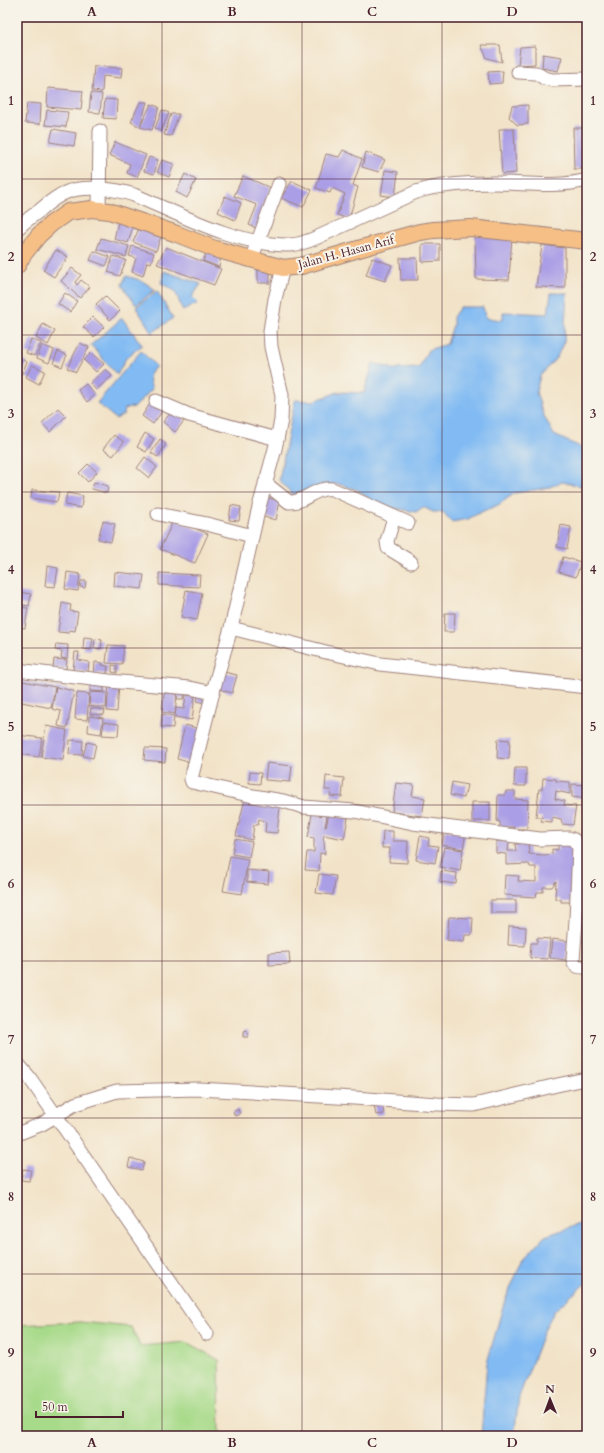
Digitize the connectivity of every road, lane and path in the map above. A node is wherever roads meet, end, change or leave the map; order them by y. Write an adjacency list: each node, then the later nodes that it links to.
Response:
1 (518, 72): 2 (street)
2 (587, 79)
3 (100, 131): 6 (street)
4 (587, 180): 9 (street)
5 (280, 184): 9 (street)
6 (98, 198): 7 (street); 9 (main road, Jalan H. Hasan Arif); 9 (street); 10 (main road, Jalan H. Hasan Arif)
7 (17, 229)
8 (587, 241): 11 (main road, Jalan H. Hasan Arif)
9 (254, 251): 11 (main road, Jalan H. Hasan Arif)
10 (17, 266)
11 (283, 268): 13 (street)
12 (156, 401): 13 (street)
13 (277, 439): 14 (street)
14 (272, 489): 16 (street); 18 (street)
15 (158, 514): 18 (street)
16 (394, 517): 17 (street); 19 (street)
17 (408, 523)
18 (252, 536): 20 (street)
19 (411, 562)
20 (231, 628): 22 (street); 23 (street)
21 (17, 670): 23 (street)
22 (587, 686)
23 (213, 693): 24 (street)
24 (587, 967)
25 (17, 1062): 27 (street)
26 (587, 1081): 27 (street)
27 (56, 1116): 28 (street); 29 (street)
28 (17, 1134)
29 (207, 1334)

